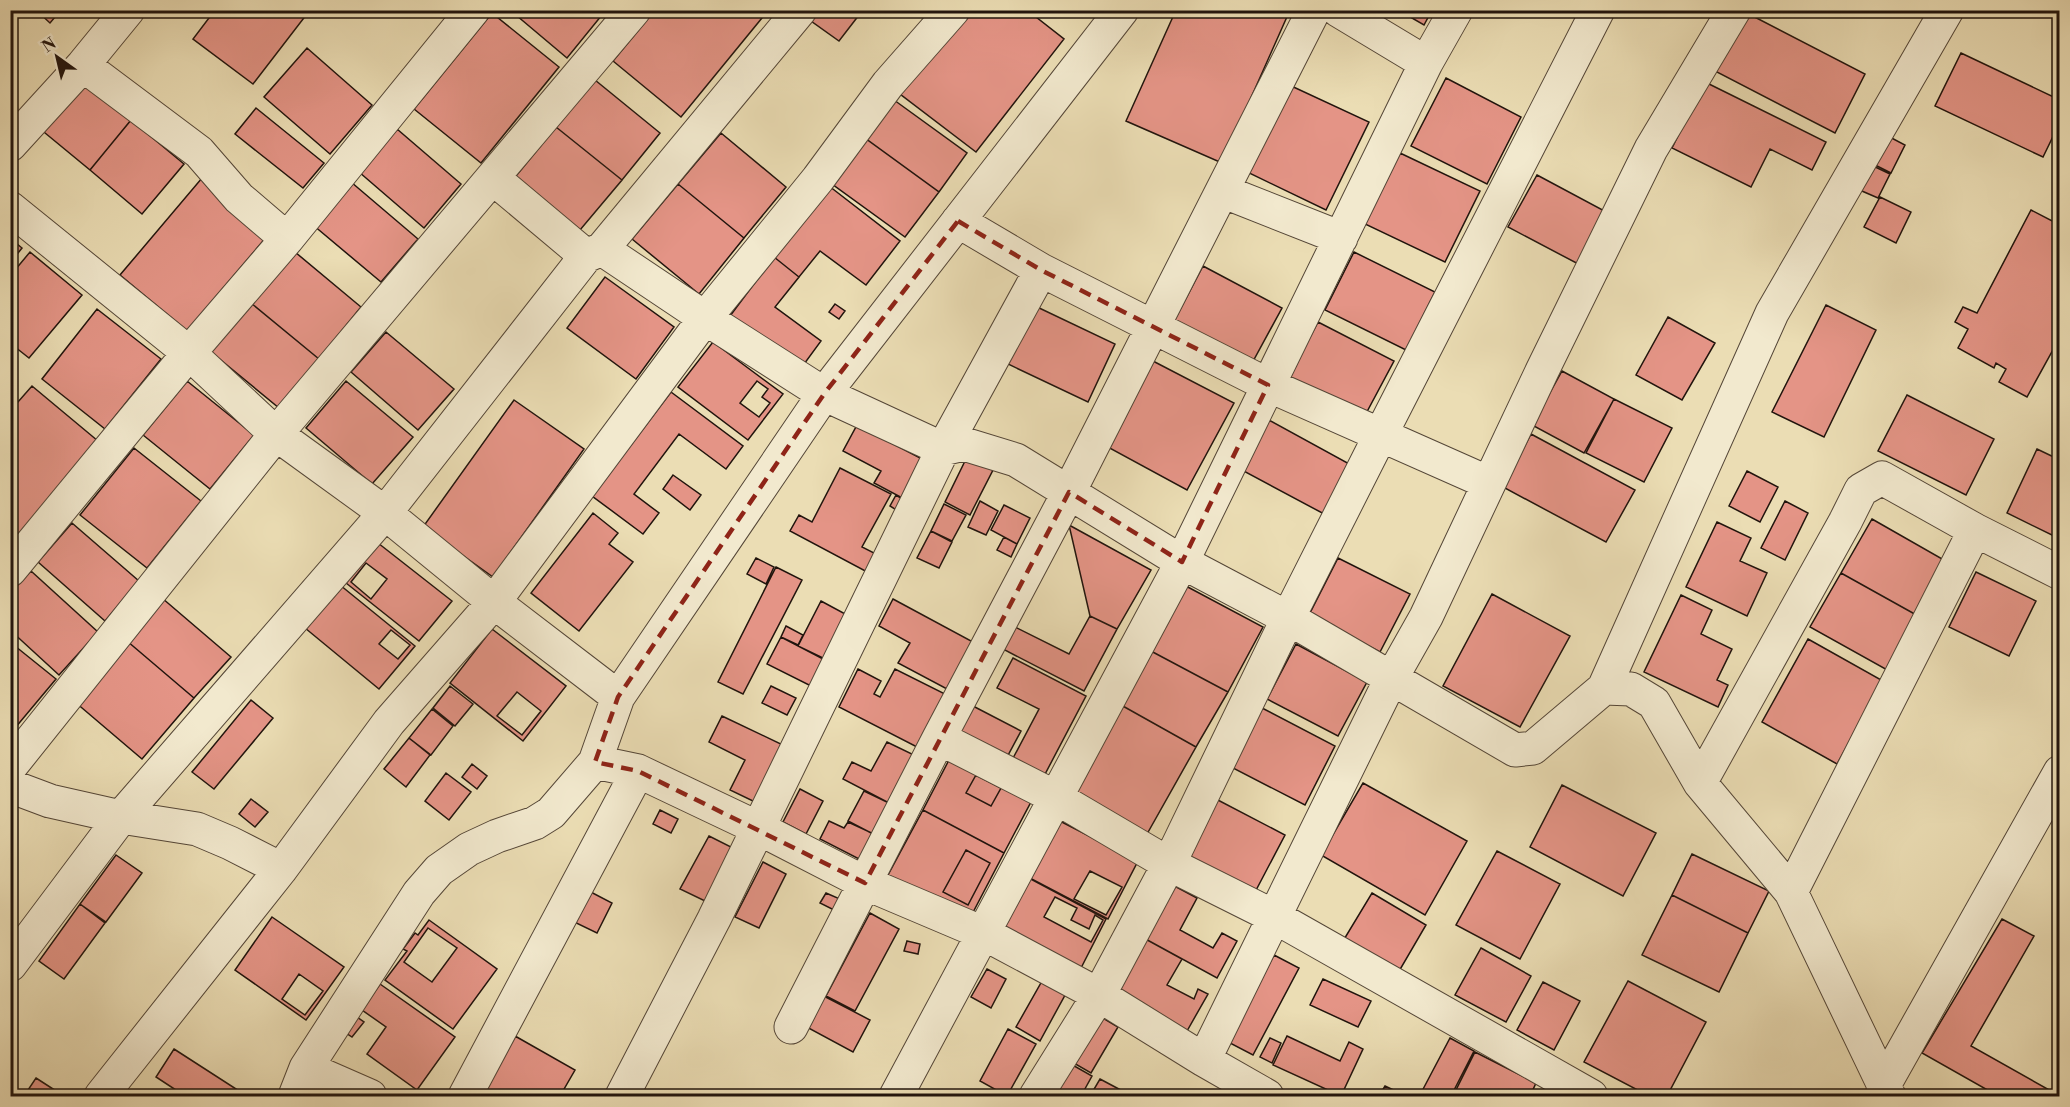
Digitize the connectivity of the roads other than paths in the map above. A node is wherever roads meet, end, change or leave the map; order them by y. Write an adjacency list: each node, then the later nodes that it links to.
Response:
1 (128, 10): 14 (street)
2 (473, 10): 21 (street)
3 (634, 10): 16 (street)
4 (800, 10): 22 (street)
5 (953, 10): 24 (street)
6 (1122, 10): 19 (street)
7 (1314, 10): 17 (street)
8 (1338, 10): 13 (street)
9 (1456, 10): 13 (street)
10 (1598, 10): 30 (street)
11 (1734, 10): 32 (street)
12 (1947, 10): 42 (street)
13 (1426, 63): 20 (street)
14 (83, 65): 15 (street); 21 (street)
15 (10, 145)
16 (493, 178): 22 (street); 29 (street)
17 (1222, 191): 20 (street); 25 (street)
18 (10, 208): 26 (street)
19 (958, 221): 23 (street); 28 (street)
20 (1341, 238): 27 (street)
21 (287, 239): 26 (street)
22 (594, 252): 24 (street); 34 (street)
23 (1041, 270): 25 (street); 31 (street)
24 (705, 318): 28 (street); 39 (street)
25 (1153, 327): 27 (street); 33 (street)
26 (189, 354): 29 (street); 37 (street)
27 (1268, 385): 30 (street); 36 (street)
28 (824, 394): 31 (street); 43 (street)
29 (276, 434): 34 (street); 46 (street)
30 (1381, 434): 32 (street); 40 (street)
31 (943, 449): 33 (street); 53 (street)
32 (1489, 483): 41 (street)
33 (1069, 492): 36 (street); 44 (street)
34 (385, 513): 39 (street); 52 (street)
35 (1975, 530): 38 (street); 49 (street); 57 (street)
36 (1182, 562): 40 (street); 51 (street)
37 (10, 570)
38 (2060, 573)
39 (494, 602): 43 (street); 55 (street)
40 (1288, 618): 41 (street); 54 (street)
41 (1391, 679): 42 (street); 58 (street)
42 (1604, 688): 49 (street)
43 (618, 697): 45 (street)
44 (939, 738): 51 (street); 56 (street)
45 (595, 762): 47 (street); 64 (street)
46 (10, 767)
47 (638, 771): 53 (street); 68 (street)
48 (2060, 772): 65 (street)
49 (1700, 783): 57 (street)
50 (10, 786): 52 (street)
51 (1055, 797): 54 (street); 59 (street)
52 (121, 817): 55 (street); 60 (street)
53 (758, 828): 56 (street); 69 (street)
54 (1169, 864): 58 (street); 61 (street)
55 (281, 869): 66 (street)
56 (865, 883): 59 (street); 62 (street)
57 (1791, 892): 65 (street)
58 (1275, 916): 63 (street); 73 (street)
59 (983, 933): 61 (street); 70 (street)
60 (10, 965)
61 (1099, 994): 63 (street); 71 (street)
62 (791, 1027)
63 (1204, 1060): 72 (street)
64 (301, 1082): 67 (street)
65 (1886, 1092)
66 (101, 1096)
67 (370, 1096)
68 (465, 1096)
69 (622, 1096)
70 (897, 1096)
71 (1036, 1096)
72 (1267, 1096)
73 (1591, 1096)

